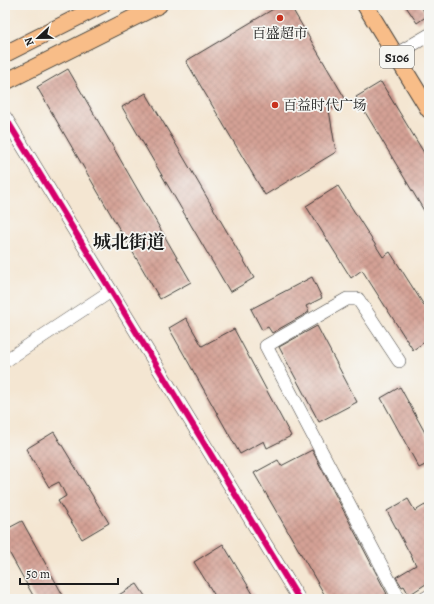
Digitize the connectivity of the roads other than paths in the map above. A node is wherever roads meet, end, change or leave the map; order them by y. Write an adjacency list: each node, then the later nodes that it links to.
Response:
1 (102, 5): 5 (main road)
2 (159, 5): 7 (main road)
3 (365, 5): 6 (main road, S106)
4 (429, 35): 6 (street)
5 (5, 54)
6 (395, 55): 8 (main road, S106)
7 (5, 82)
8 (429, 110)
9 (5, 117): 10 (street)
10 (111, 292): 11 (street); 14 (street)
11 (5, 361)
12 (399, 361): 15 (street)
13 (429, 596): 16 (street)
14 (299, 599)
15 (399, 599)
16 (424, 599)

